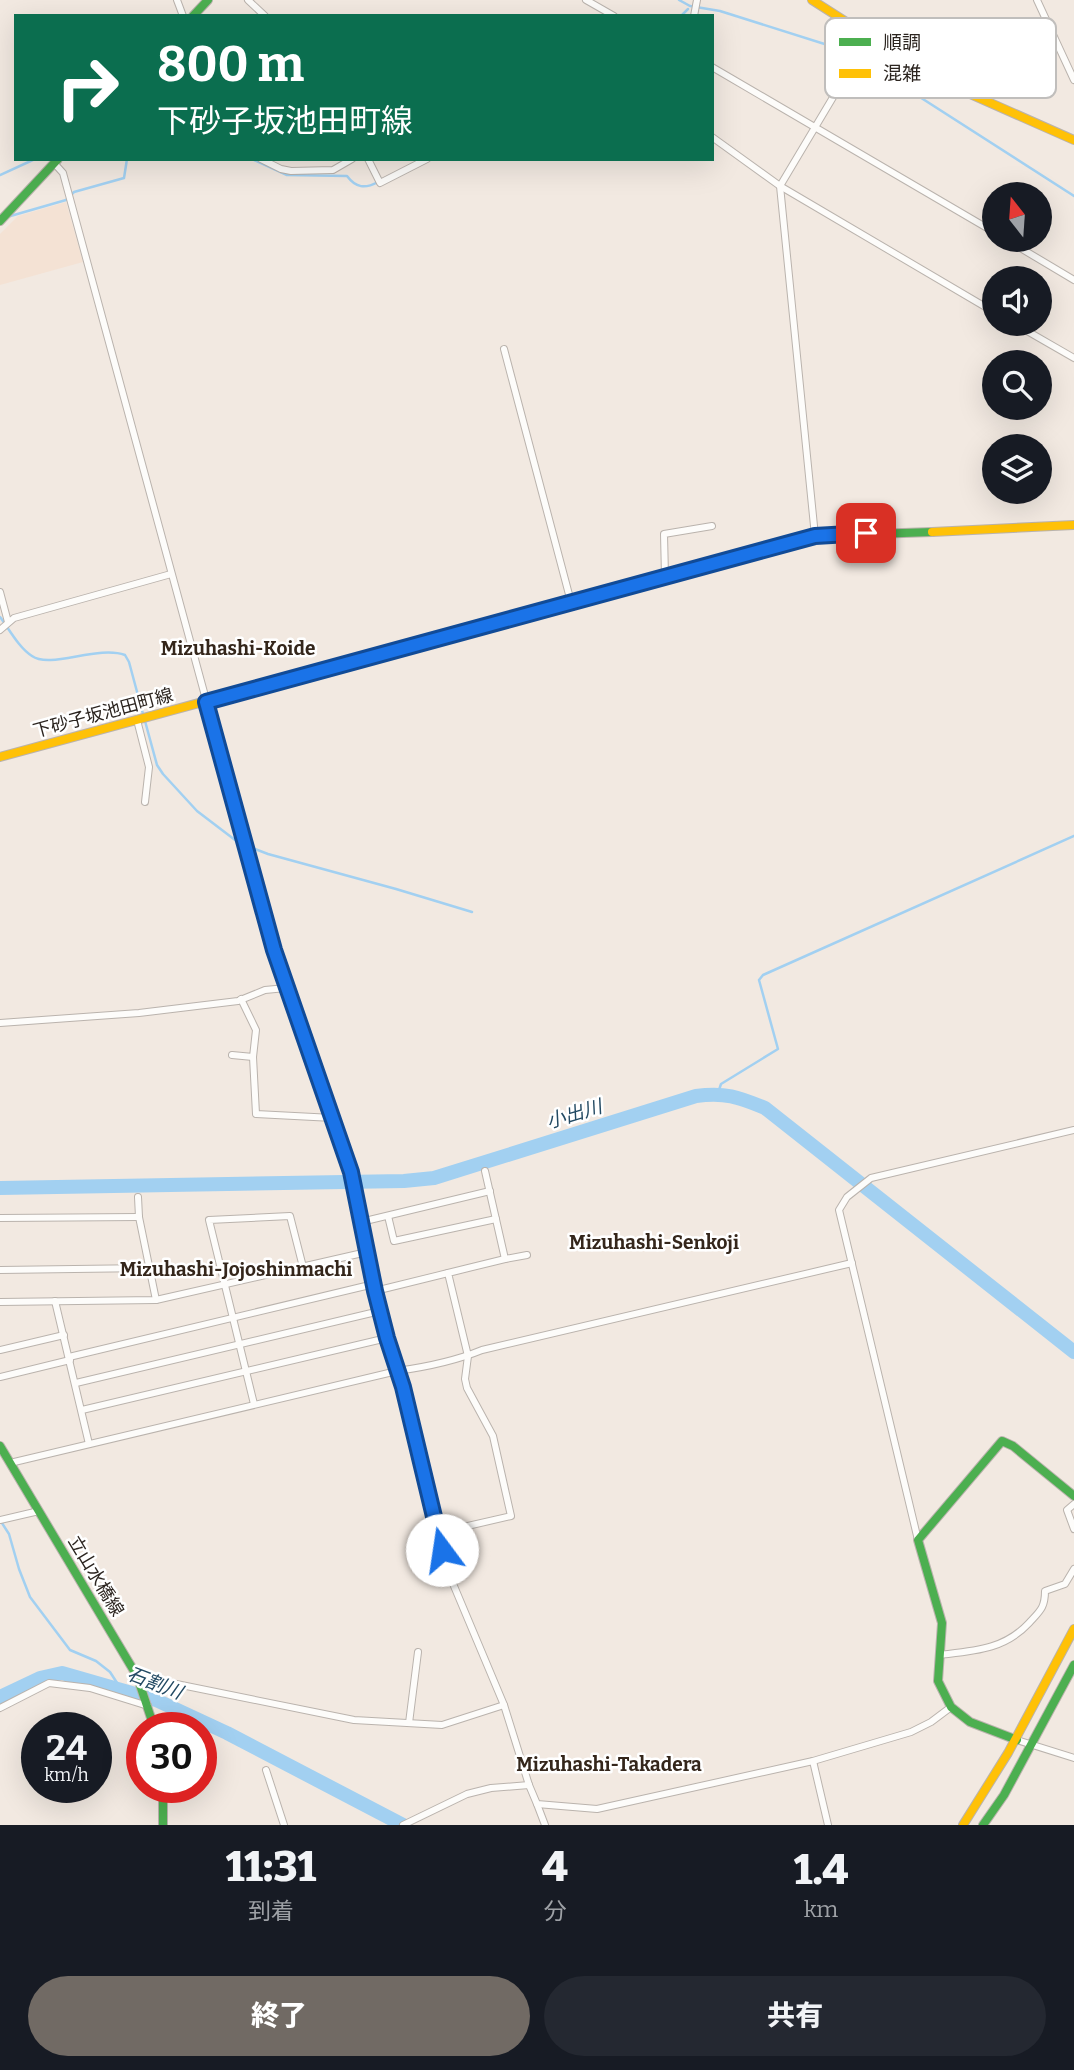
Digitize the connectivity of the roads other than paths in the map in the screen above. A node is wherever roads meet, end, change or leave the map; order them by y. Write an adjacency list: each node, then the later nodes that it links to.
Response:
1 (208, 0): 6 (main road)
2 (248, 0): 7 (street)
3 (586, 0): 8 (street)
4 (812, 0): 9 (main road)
5 (1037, 0): 10 (street)
6 (195, 14)
7 (263, 14)
8 (610, 14)
9 (840, 18)
10 (1045, 18)
11 (1056, 41): 13 (street)
12 (714, 68): 16 (street)
13 (1074, 80)
14 (833, 98): 16 (street)
15 (975, 98): 18 (main road)
16 (815, 128): 24 (street); 26 (street)
17 (714, 138): 24 (street)
18 (1074, 140)
19 (56, 161): 25 (main road); 36 (street)
20 (265, 161): 21 (street)
21 (348, 161)
22 (369, 161): 23 (street)
23 (423, 161)
24 (780, 186): 29 (street); 35 (street)
25 (0, 220)
26 (982, 225)
27 (1028, 252): 28 (street)
28 (1074, 279)
29 (982, 305)
30 (1036, 336): 32 (street)
31 (504, 349): 39 (street)
32 (1074, 358)
33 (1074, 526): 35 (main road, 下砂子坂池田町線)
34 (712, 527): 37 (street)
35 (815, 536): 37 (main road, 下砂子坂池田町線)
36 (171, 574): 40 (street); 42 (street)
37 (665, 576): 39 (main road, 下砂子坂池田町線)
38 (0, 592): 40 (street)
39 (571, 602): 42 (main road, 下砂子坂池田町線)
40 (8, 622): 41 (street)
41 (0, 630)
42 (206, 702): 43 (main road, 下砂子坂池田町線); 46 (street)
43 (136, 720): 44 (main road, 下砂子坂池田町線); 45 (street)
44 (0, 757)
45 (145, 802)
46 (286, 988): 47 (street); 51 (street)
47 (241, 999): 48 (street); 50 (street)
48 (0, 1023)
49 (232, 1055): 50 (street)
50 (253, 1057): 51 (street)
51 (333, 1118): 60 (street)
52 (1074, 1130): 64 (street)
53 (485, 1171): 54 (street)
54 (489, 1191): 56 (street); 59 (street)
55 (138, 1197): 57 (street)
56 (387, 1216): 59 (street); 60 (street)
57 (139, 1217): 58 (street); 66 (street)
58 (0, 1218)
59 (496, 1219): 63 (street)
60 (361, 1222): 61 (street)
61 (367, 1252): 65 (street); 70 (street)
62 (527, 1255): 63 (street)
63 (505, 1259): 68 (street)
64 (852, 1263): 80 (street); 97 (street)
65 (303, 1267): 69 (street); 69 (street)
66 (149, 1268): 67 (street); 71 (street)
67 (0, 1270)
68 (448, 1273): 70 (street); 80 (street)
69 (224, 1286): 71 (street); 75 (street)
70 (375, 1287): 74 (street); 75 (street)
71 (156, 1300): 72 (street)
72 (55, 1301): 73 (street); 76 (street)
73 (0, 1302)
74 (380, 1311): 77 (street); 78 (street)
75 (231, 1318): 78 (street); 81 (street)
76 (64, 1335): 79 (street); 81 (street)
77 (387, 1338): 82 (street); 83 (street)
78 (238, 1344): 82 (street); 85 (street)
79 (0, 1350)
80 (468, 1356): 83 (street); 96 (street)
81 (70, 1358): 84 (street); 85 (street)
82 (245, 1371): 86 (street); 87 (street)
83 (397, 1371): 86 (street); 96 (street)
84 (0, 1377)
85 (76, 1383): 87 (street)
86 (254, 1404): 88 (street)
87 (82, 1410): 88 (street)
88 (89, 1444): 90 (street)
89 (0, 1446): 90 (main road, 立山水橋線)
90 (10, 1463): 93 (main road, 立山水橋線)
91 (1074, 1496): 97 (main road)
92 (1074, 1504): 95 (street)
93 (39, 1511): 94 (street); 103 (main road, 立山水橋線)
94 (0, 1520)
95 (1074, 1529)
96 (437, 1533): 104 (street)
97 (918, 1540): 101 (main road)
98 (1074, 1569): 101 (street)
99 (1074, 1629): 110 (main road)
100 (418, 1652): 109 (street)
101 (939, 1655): 106 (main road)
102 (1074, 1665): 111 (main road)
103 (139, 1680): 105 (main road, 立山水橋線); 109 (street)
104 (504, 1705): 109 (street); 115 (street)
105 (148, 1706): 107 (street); 108 (main road, 立山水橋線)
106 (951, 1707): 110 (main road); 113 (street)
107 (0, 1709)
108 (150, 1712)
109 (409, 1723)
110 (1017, 1740): 111 (street); 123 (main road)
111 (1032, 1745): 112 (street); 124 (main road)
112 (1074, 1758)
113 (813, 1761): 117 (street); 122 (street)
114 (266, 1770): 119 (street)
115 (529, 1785): 117 (street); 120 (street)
116 (163, 1803): 118 (main road)
117 (537, 1804): 121 (street)
118 (163, 1825)
119 (284, 1825)
120 (403, 1825)
121 (545, 1825)
122 (828, 1825)
123 (963, 1825)
124 (983, 1825)

